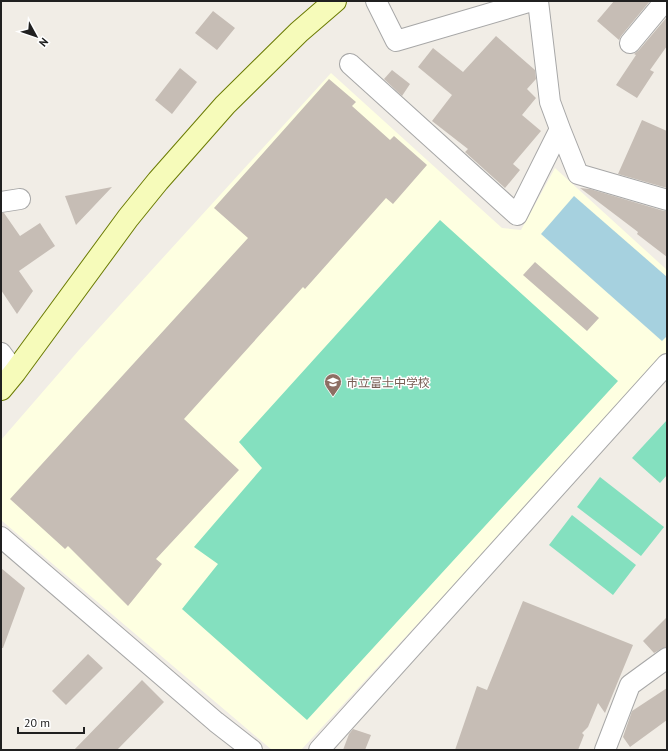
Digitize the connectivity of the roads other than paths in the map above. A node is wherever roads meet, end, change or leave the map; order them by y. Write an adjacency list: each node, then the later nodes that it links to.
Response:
1 (335, 1): 14 (street)
2 (376, 1): 3 (street)
3 (532, 1)
4 (538, 1): 8 (street)
5 (665, 1): 6 (street)
6 (630, 43)
7 (350, 64): 8 (street)
8 (560, 130): 10 (street)
9 (20, 199): 11 (street)
10 (667, 200)
11 (1, 202)
12 (1, 353): 14 (street)
13 (667, 364): 19 (street)
14 (15, 372): 15 (street)
15 (1, 389)
16 (1, 537): 18 (street)
17 (667, 658): 20 (street)
18 (252, 750)
19 (319, 750)
20 (605, 750)

